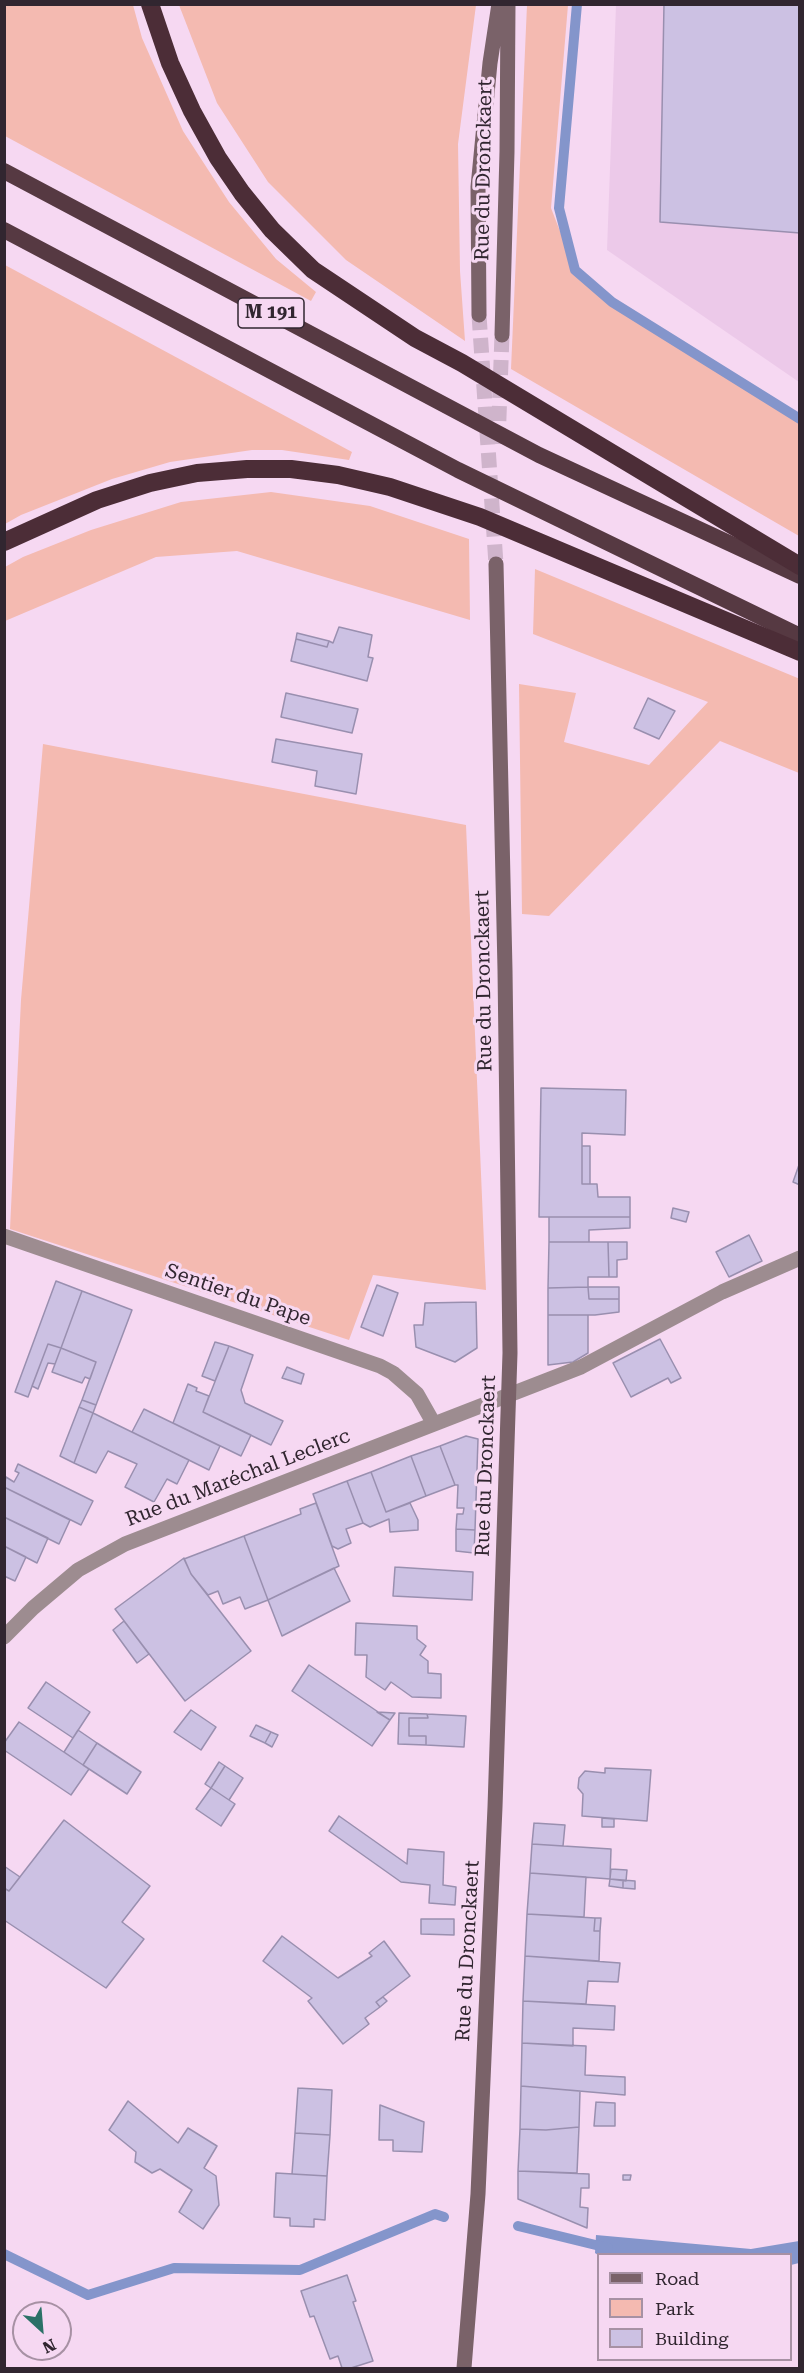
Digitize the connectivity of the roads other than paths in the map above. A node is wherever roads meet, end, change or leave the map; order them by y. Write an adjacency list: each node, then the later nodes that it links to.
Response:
1 (150, 4): 10 (highway)
2 (499, 4): 6 (main road, Rue du Dronckaert)
3 (508, 4): 7 (main road, Rue du Dronckaert)
4 (4, 171): 11 (highway, M 191)
5 (4, 230): 12 (highway, M 191)
6 (479, 315)
7 (502, 335)
8 (4, 542): 13 (highway)
9 (496, 564): 16 (main road, Rue du Dronckaert)
10 (800, 566)
11 (800, 576)
12 (800, 636)
13 (800, 652)
14 (4, 1236): 17 (street, Sentier du Pape)
15 (800, 1258): 16 (street, Rue du Maréchal Leclerc)
16 (509, 1395): 17 (street, Rue du Maréchal Leclerc); 19 (main road, Rue du Dronckaert)
17 (434, 1424): 18 (street, Rue du Maréchal Leclerc)
18 (4, 1637)
19 (464, 2368)

